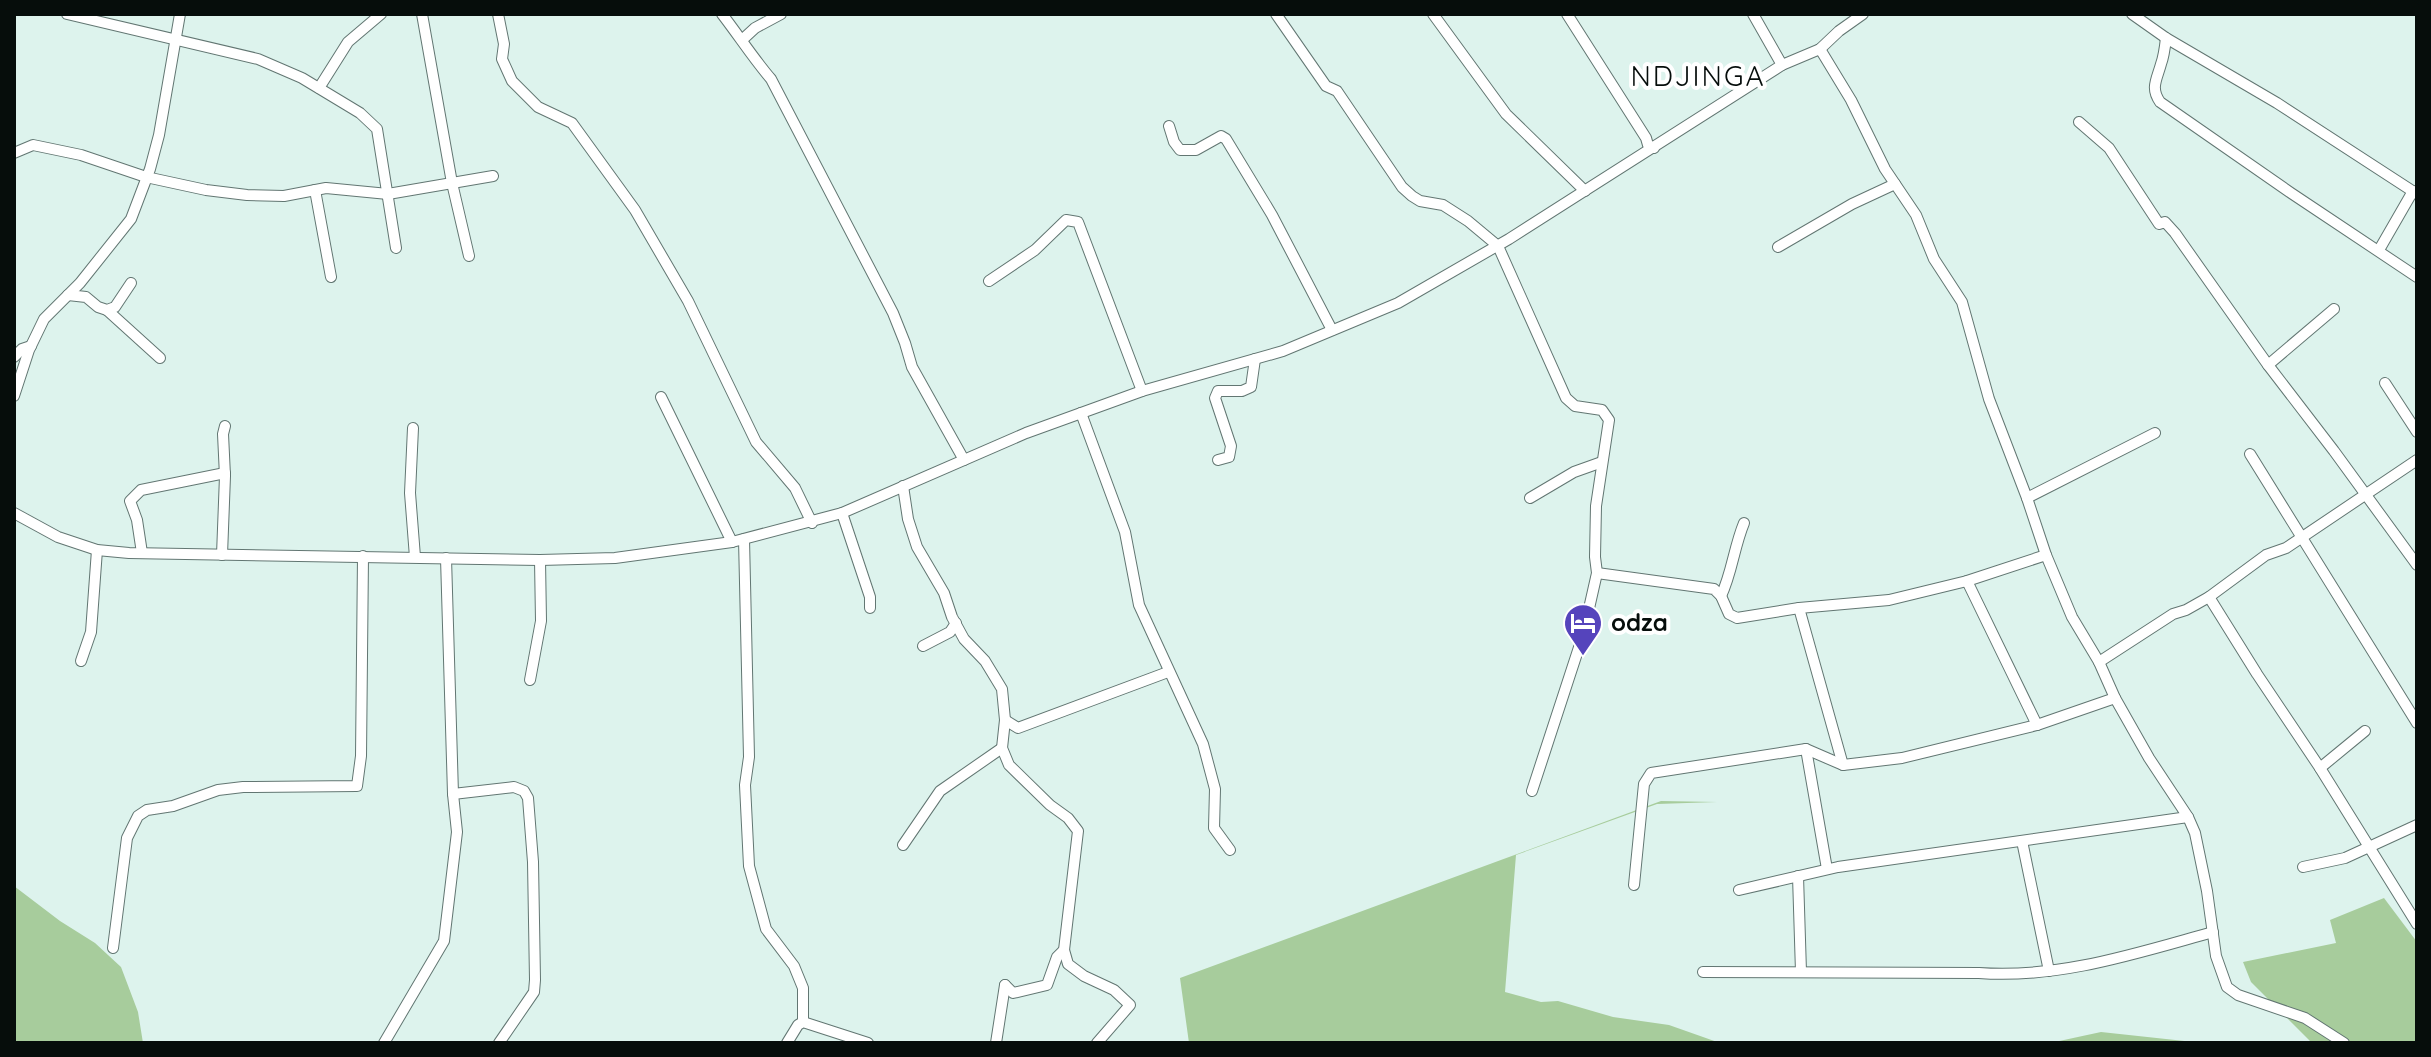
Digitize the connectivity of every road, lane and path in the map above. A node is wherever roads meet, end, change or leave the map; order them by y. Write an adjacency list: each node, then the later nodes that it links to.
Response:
1 (67, 14): 15 (street)
2 (180, 14): 15 (street)
3 (381, 14): 19 (street)
4 (422, 14): 26 (street)
5 (498, 14): 71 (street)
6 (722, 14): 16 (street)
7 (781, 14): 16 (street)
8 (1276, 14): 32 (street)
9 (1433, 14): 29 (street)
10 (1567, 14): 22 (street)
11 (1753, 14): 18 (street)
12 (2132, 14): 14 (street)
13 (1858, 15): 17 (street)
14 (2166, 38): 30 (street); 35 (street)
15 (176, 39): 19 (street); 25 (street)
16 (742, 40): 60 (street)
17 (1820, 49): 18 (street); 27 (street)
18 (1782, 65): 22 (street)
19 (319, 88): 31 (street)
20 (2079, 122): 49 (street)
21 (1169, 126): 44 (street)
22 (1654, 148): 29 (street)
23 (14, 153): 25 (street)
24 (493, 176): 26 (street)
25 (146, 177): 28 (street); 41 (street)
26 (452, 183): 31 (street); 36 (street)
27 (1895, 184): 33 (street); 68 (street)
28 (315, 190): 31 (street); 37 (street)
29 (1585, 191): 32 (street)
30 (2415, 192): 35 (street)
31 (388, 194): 34 (street)
32 (1498, 246): 44 (street); 63 (street)
33 (1778, 247)
34 (396, 248)
35 (2379, 250): 38 (street)
36 (469, 256)
37 (331, 277)
38 (2417, 277)
39 (989, 281): 51 (street)
40 (131, 283): 43 (street)
41 (68, 295): 43 (street); 45 (street)
42 (2334, 309): 49 (street)
43 (107, 310): 47 (street)
44 (1332, 330): 48 (street)
45 (31, 346): 46 (street); 52 (street)
46 (14, 357)
47 (160, 358)
48 (1255, 359): 51 (street); 61 (street)
49 (2268, 365): 66 (street)
50 (2385, 383): 57 (street)
51 (1142, 391): 54 (street)
52 (14, 396)
53 (661, 397): 74 (street)
54 (1081, 413): 60 (street); 94 (street)
55 (225, 426): 64 (street)
56 (413, 428): 80 (street)
57 (2417, 432)
58 (2155, 433): 68 (street)
59 (2250, 454): 73 (street)
60 (964, 460): 65 (street)
61 (1218, 460)
62 (2417, 460): 66 (street)
63 (1602, 462): 67 (street); 84 (street)
64 (225, 473): 76 (street); 77 (street)
65 (903, 486): 70 (street); 90 (street)
66 (2364, 494): 73 (street); 83 (street)
67 (1530, 498)
68 (2027, 498): 78 (street)
69 (14, 513): 75 (street)
70 (842, 513): 71 (street); 88 (street)
71 (812, 523): 74 (street)
72 (1744, 523): 86 (street)
73 (2303, 537): 87 (street); 98 (street)
74 (738, 541): 82 (street); 125 (street)
75 (97, 550): 76 (street); 92 (street)
76 (142, 553): 77 (street)
77 (222, 555): 79 (street)
78 (2046, 555): 85 (street); 93 (street)
79 (363, 556): 80 (street); 120 (street)
80 (415, 557): 81 (street)
81 (446, 558): 82 (street); 106 (street)
82 (540, 560): 95 (street)
83 (2417, 565)
84 (1597, 573): 86 (street); 105 (street)
85 (1967, 581): 89 (street); 99 (street)
86 (1721, 596): 89 (street)
87 (2209, 597): 93 (street); 104 (street)
88 (870, 608)
89 (1799, 608): 103 (street)
90 (956, 623): 91 (street); 97 (street)
91 (923, 646)
92 (81, 661)
93 (2099, 662): 96 (street)
94 (1168, 672): 97 (street); 112 (street)
95 (530, 680)
96 (2115, 698): 99 (street); 107 (street)
97 (1005, 720): 101 (street)
98 (2417, 723)
99 (2037, 725): 103 (street)
100 (2365, 731): 104 (street)
101 (1002, 748): 110 (street); 121 (street)
102 (1806, 749): 103 (street); 114 (street); 116 (street)
103 (1843, 765)
104 (2320, 768): 111 (street)
105 (1532, 791)
106 (453, 794): 126 (street); 127 (street)
107 (2188, 817): 109 (street); 119 (street)
108 (2417, 825): 111 (street)
109 (2022, 841): 114 (street); 122 (street)
110 (903, 845)
111 (2369, 847): 113 (street); 118 (street)
112 (1230, 850)
113 (2303, 867)
114 (1827, 869): 115 (street)
115 (1798, 876): 117 (street); 124 (street)
116 (1634, 885)
117 (1739, 890)
118 (2417, 924)
119 (2213, 932): 122 (street); 132 (street)
120 (113, 948)
121 (1064, 950): 130 (street); 131 (street)
122 (2049, 971): 124 (street)
123 (1703, 972): 124 (street)
124 (1801, 972)
125 (803, 1022): 128 (street); 129 (street)
126 (384, 1043)
127 (499, 1043)
128 (787, 1043)
129 (868, 1043)
130 (996, 1043)
131 (1097, 1043)
132 (2344, 1043)

